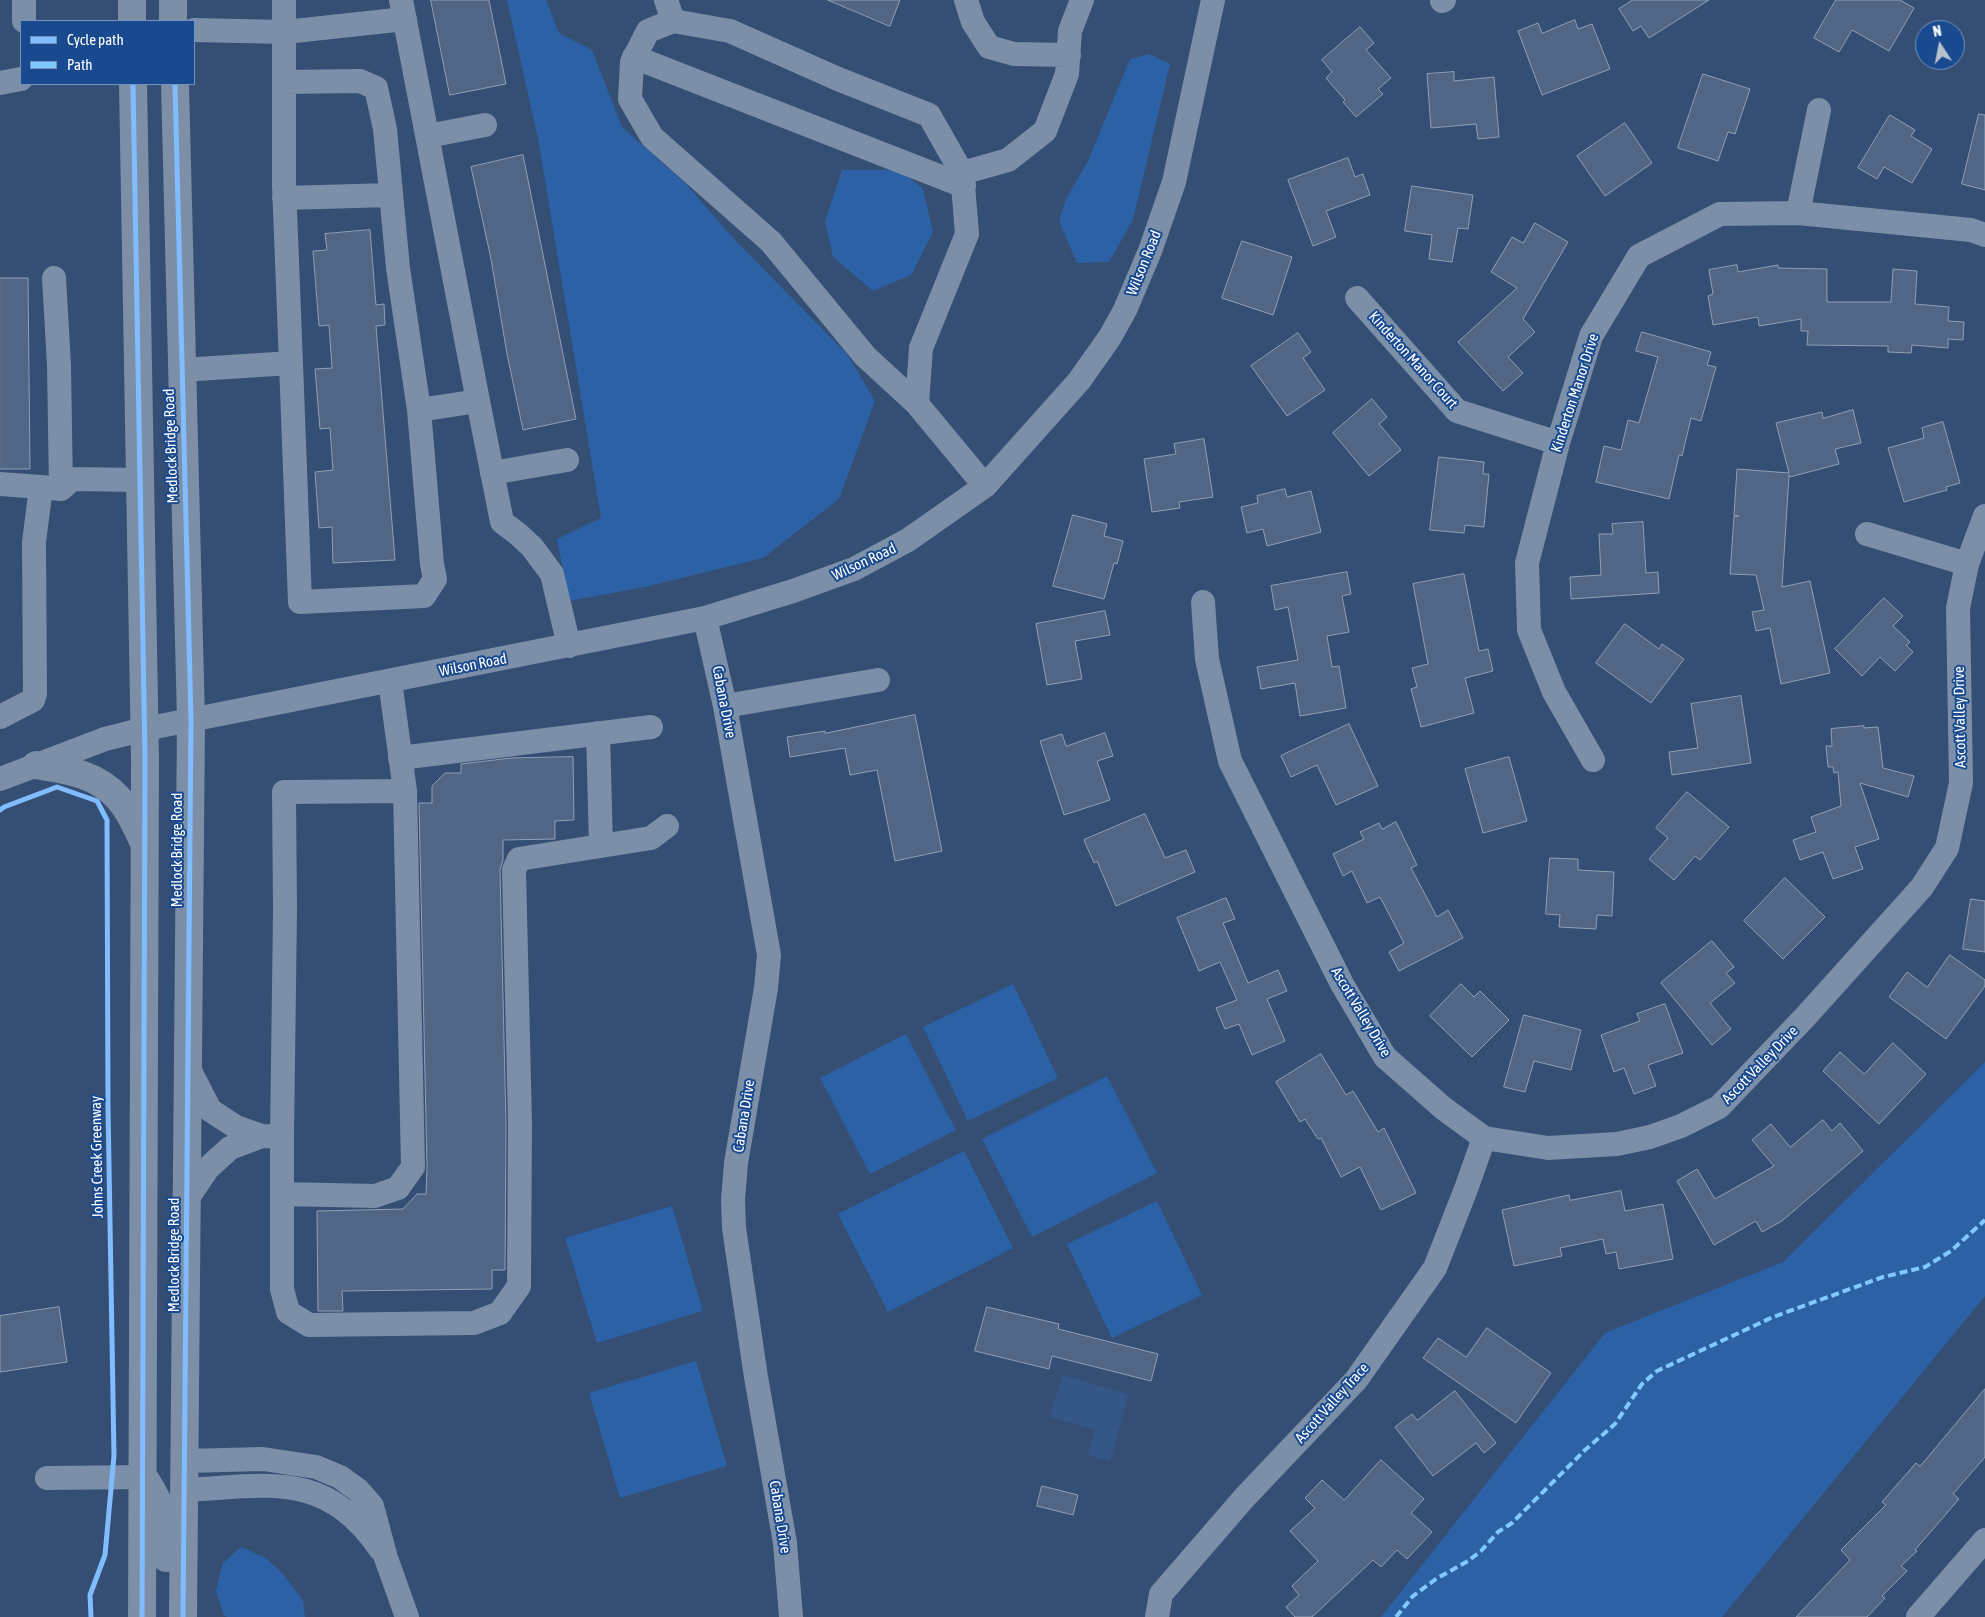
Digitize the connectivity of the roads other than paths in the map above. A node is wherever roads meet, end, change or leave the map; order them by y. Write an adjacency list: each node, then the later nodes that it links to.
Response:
1 (24, 0): 10 (street)
2 (132, 0): 11 (highway)
3 (173, 0): 12 (highway)
4 (284, 0): 14 (street)
5 (966, 0): 15 (street)
6 (1082, 0): 15 (street)
7 (1213, 0): 42 (street, Wilson Road)
8 (403, 9): 14 (street); 24 (street)
9 (670, 11): 16 (street); 25 (street)
10 (24, 20)
11 (132, 20)
12 (173, 20)
13 (195, 30): 14 (street)
14 (285, 32): 18 (street)
15 (1069, 55): 25 (street)
16 (634, 57): 25 (street); 35 (street)
17 (20, 79): 19 (street)
18 (285, 82): 26 (street); 27 (street)
19 (0, 83)
20 (133, 85): 40 (highway, Medlock Bridge Road)
21 (175, 85): 33 (highway, Medlock Bridge Road)
22 (1819, 110): 28 (street)
23 (485, 125): 24 (street)
24 (428, 136): 34 (street)
25 (963, 179): 35 (street)
26 (391, 195): 27 (street); 36 (street)
27 (284, 198): 32 (street)
28 (1798, 212): 29 (street, Kinderton Manor Drive); 37 (street, Kinderton Manor Drive)
29 (1985, 235)
30 (54, 278): 43 (street)
31 (1357, 298): 37 (street, Kinderton Manor Court)
32 (291, 363): 33 (street); 36 (street)
33 (182, 370): 54 (highway, Medlock Bridge Road)
34 (478, 401): 36 (street); 39 (street)
35 (917, 404): 42 (street)
36 (419, 410)
37 (1558, 443): 59 (street, Kinderton Manor Drive)
38 (568, 460): 39 (street)
39 (492, 473): 49 (street)
40 (140, 480): 43 (street); 56 (highway, Medlock Bridge Road)
41 (0, 484): 43 (street)
42 (985, 486): 48 (street, Wilson Road)
43 (51, 488): 53 (street)
44 (1985, 516): 46 (street, Ascott Valley Drive)
45 (1867, 534): 46 (street)
46 (1967, 564): 68 (street, Ascott Valley Drive)
47 (1203, 602): 68 (street, Ascott Valley Drive)
48 (705, 618): 49 (street, Wilson Road); 52 (street, Cabana Drive)
49 (569, 646): 51 (street, Wilson Road)
50 (878, 680): 52 (street)
51 (390, 681): 54 (street, Wilson Road); 58 (street)
52 (725, 706): 83 (street, Cabana Drive)
53 (0, 717)
54 (191, 720): 56 (street, Wilson Road); 66 (highway, Medlock Bridge Road)
55 (650, 727): 57 (street)
56 (145, 729): 60 (street, Wilson Road); 64 (highway, Medlock Bridge Road)
57 (598, 734): 58 (street); 65 (street)
58 (400, 758): 62 (street)
59 (1593, 760)
60 (36, 765): 61 (street, Wilson Road); 64 (highway)
61 (0, 779)
62 (405, 791): 67 (street); 70 (street)
63 (667, 826): 65 (street)
64 (145, 844): 69 (highway, Medlock Bridge Road)
65 (601, 846): 70 (street)
66 (188, 1067): 67 (street); 71 (highway, Medlock Bridge Road)
67 (272, 1137): 70 (street); 71 (street)
68 (1484, 1138): 84 (street, Ascott Valley Trace)
69 (144, 1156): 73 (highway); 74 (highway, Medlock Bridge Road)
70 (282, 1194)
71 (187, 1199): 73 (highway, Medlock Bridge Road)
72 (273, 1460): 73 (street); 76 (street); 78 (street)
73 (185, 1476): 76 (street); 81 (highway, Medlock Bridge Road)
74 (143, 1477): 75 (street); 79 (highway, Medlock Bridge Road); 80 (highway)
75 (47, 1478)
76 (272, 1485): 78 (street)
77 (1985, 1540): 85 (street)
78 (386, 1558): 82 (street)
79 (142, 1617)
80 (165, 1617)
81 (183, 1617)
82 (407, 1617)
83 (791, 1617)
84 (1157, 1617)
85 (1918, 1617)

